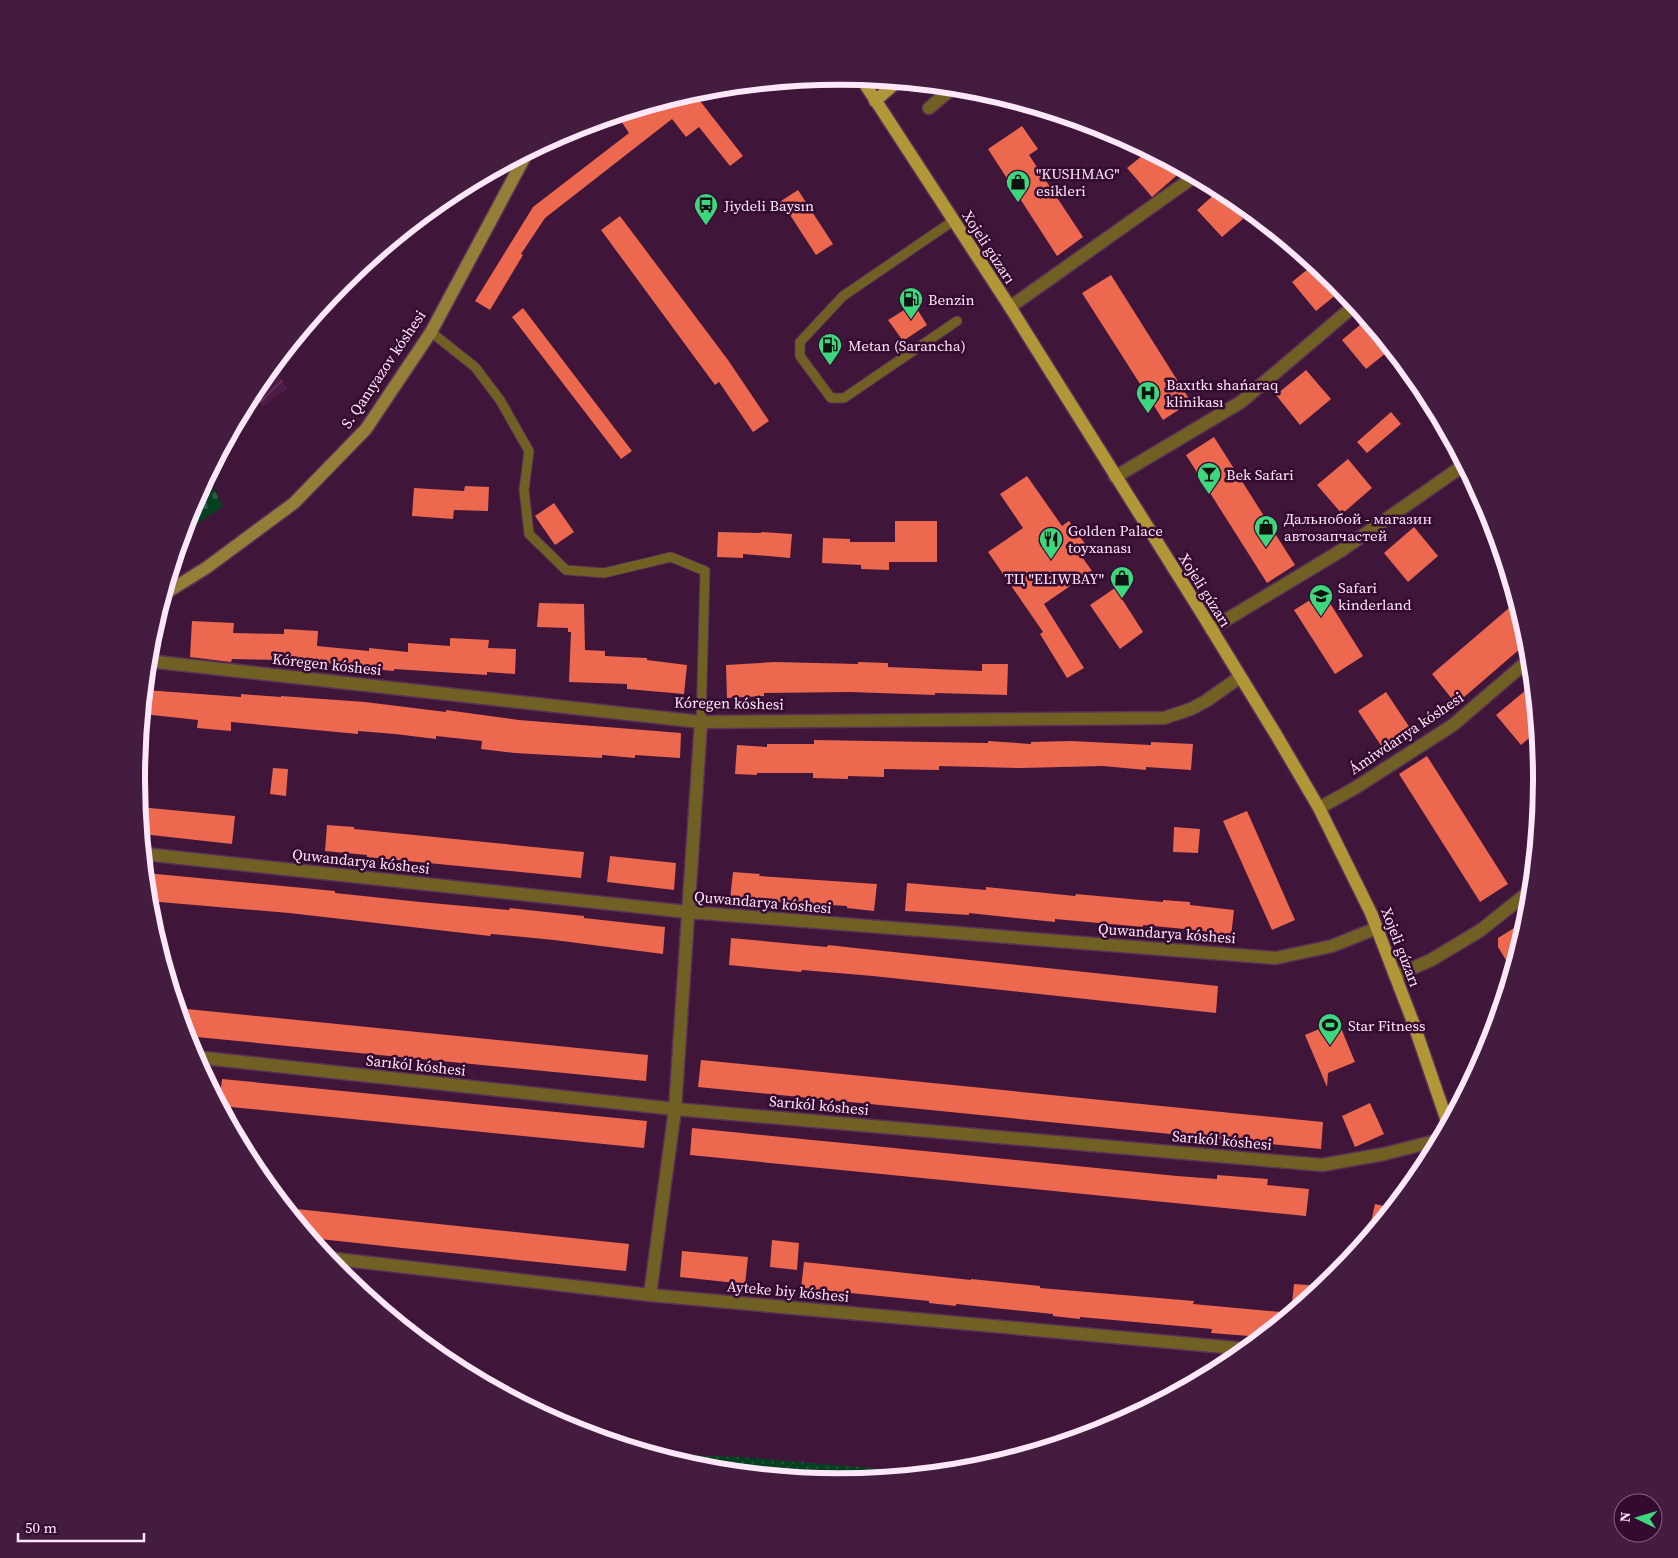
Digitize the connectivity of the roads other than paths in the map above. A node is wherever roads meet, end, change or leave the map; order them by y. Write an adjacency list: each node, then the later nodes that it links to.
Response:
1 (866, 86): 4 (main road, Xojeli gúzarı)
2 (891, 87): 4 (main road)
3 (946, 94): 5 (street)
4 (875, 101): 8 (main road, Xojeli gúzarı)
5 (929, 108)
6 (521, 163): 12 (street, S. Qanıyazov kóshesi)
7 (1189, 180): 9 (street)
8 (953, 222): 9 (main road, Xojeli gúzarı); 11 (lane)
9 (1010, 307): 14 (main road, Xojeli gúzarı)
10 (1350, 309): 14 (street)
11 (957, 321)
12 (431, 332): 15 (street, S. Qanıyazov kóshesi); 20 (lane)
13 (1459, 468): 16 (street)
14 (1115, 477): 16 (main road, Xojeli gúzarı)
15 (172, 589)
16 (1211, 629): 19 (main road, Xojeli gúzarı)
17 (155, 662): 20 (street, Kóregen kóshesi)
18 (1523, 665): 21 (street, Ámiwdarıya kóshesi)
19 (1240, 677): 20 (street, Kóregen kóshesi); 21 (main road, Xojeli gúzarı)
20 (702, 722): 24 (street)
21 (1319, 808): 25 (main road, Xojeli gúzarı)
22 (149, 855): 24 (street, Quwandarya kóshesi)
23 (1523, 897): 26 (street)
24 (688, 912): 25 (street, Quwandarya kóshesi); 28 (street)
25 (1377, 928): 26 (main road, Xojeli gúzarı)
26 (1395, 976): 29 (main road, Xojeli gúzarı)
27 (204, 1058): 28 (street, Sarıkól kóshesi)
28 (676, 1109): 30 (street, Sarıkól kóshesi); 32 (street)
29 (1445, 1116)
30 (1430, 1142)
31 (338, 1259): 32 (street, Ayteke biy kóshesi)
32 (650, 1295): 33 (street, Ayteke biy kóshesi)
33 (1236, 1348)

